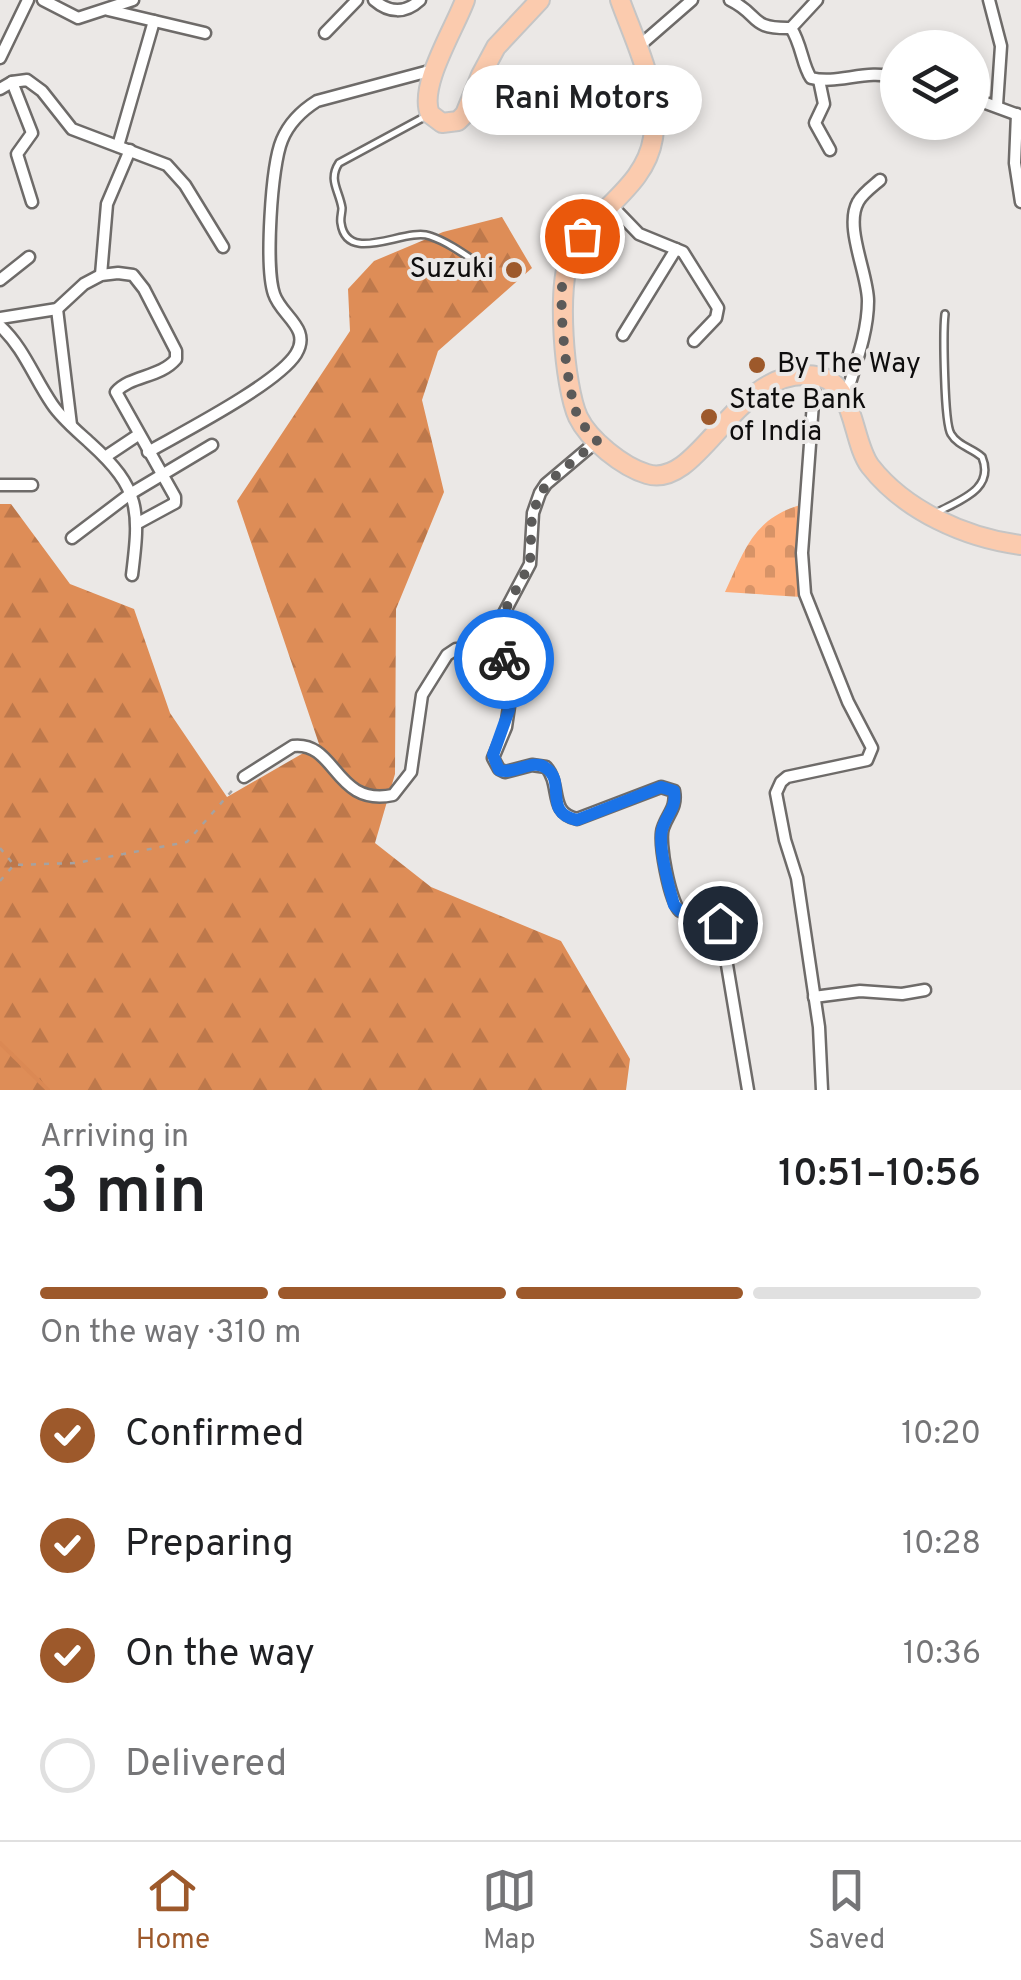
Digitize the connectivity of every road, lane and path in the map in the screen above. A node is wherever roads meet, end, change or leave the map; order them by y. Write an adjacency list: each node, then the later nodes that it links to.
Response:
1 (28, 0): 20 (street)
2 (43, 0): 14 (street)
3 (132, 0): 14 (street)
4 (357, 0): 18 (street)
5 (374, 0): 6 (street)
6 (420, 0)
7 (465, 0): 21 (highway)
8 (540, 0): 28 (highway)
9 (620, 0): 19 (highway)
10 (692, 0): 19 (street)
11 (730, 0): 16 (street)
12 (817, 0): 16 (street)
13 (988, 0): 27 (street)
14 (108, 10): 15 (street)
15 (154, 21): 17 (street); 30 (street)
16 (791, 28): 23 (street)
17 (205, 33)
18 (326, 33)
19 (638, 47): 35 (highway)
20 (0, 58)
21 (434, 70): 28 (highway); 54 (street)
22 (880, 75): 23 (street)
23 (819, 80): 31 (street)
24 (12, 82): 25 (street); 30 (street); 33 (street)
25 (0, 89)
26 (990, 103): 27 (street)
27 (997, 105): 29 (street)
28 (430, 114): 39 (lane)
29 (1019, 115): 34 (street)
30 (124, 148): 36 (street); 40 (street)
31 (830, 150)
32 (880, 180): 49 (street)
33 (32, 202)
34 (1021, 202)
35 (611, 205): 37 (street); 52 (highway)
36 (222, 248)
37 (676, 249): 46 (street); 47 (street)
38 (30, 257): 41 (street)
39 (491, 272)
40 (101, 275): 42 (street); 51 (street)
41 (0, 280)
42 (57, 309): 44 (street); 50 (street)
43 (944, 314): 60 (lane)
44 (0, 318)
45 (0, 326): 50 (street)
46 (623, 336)
47 (694, 341)
48 (815, 376): 49 (highway); 52 (highway); 71 (street)
49 (845, 400): 60 (highway)
50 (71, 426): 55 (street)
51 (138, 435): 54 (street); 55 (street)
52 (597, 441): 65 (street)
53 (212, 446): 56 (street)
54 (148, 452): 56 (street)
55 (105, 456): 59 (street)
56 (162, 475): 59 (street); 61 (street)
57 (0, 485): 58 (street)
58 (32, 485)
59 (130, 494): 61 (street); 62 (street)
60 (931, 516): 63 (highway)
61 (138, 523): 64 (street)
62 (72, 538)
63 (1021, 545)
64 (132, 575)
65 (505, 664): 66 (street); 72 (street)
66 (244, 777): 68 (path)
67 (0, 848): 68 (path)
68 (14, 865): 69 (path)
69 (0, 881)
70 (925, 990): 71 (street)
71 (814, 997): 73 (street)
72 (748, 1090)
73 (822, 1090)

